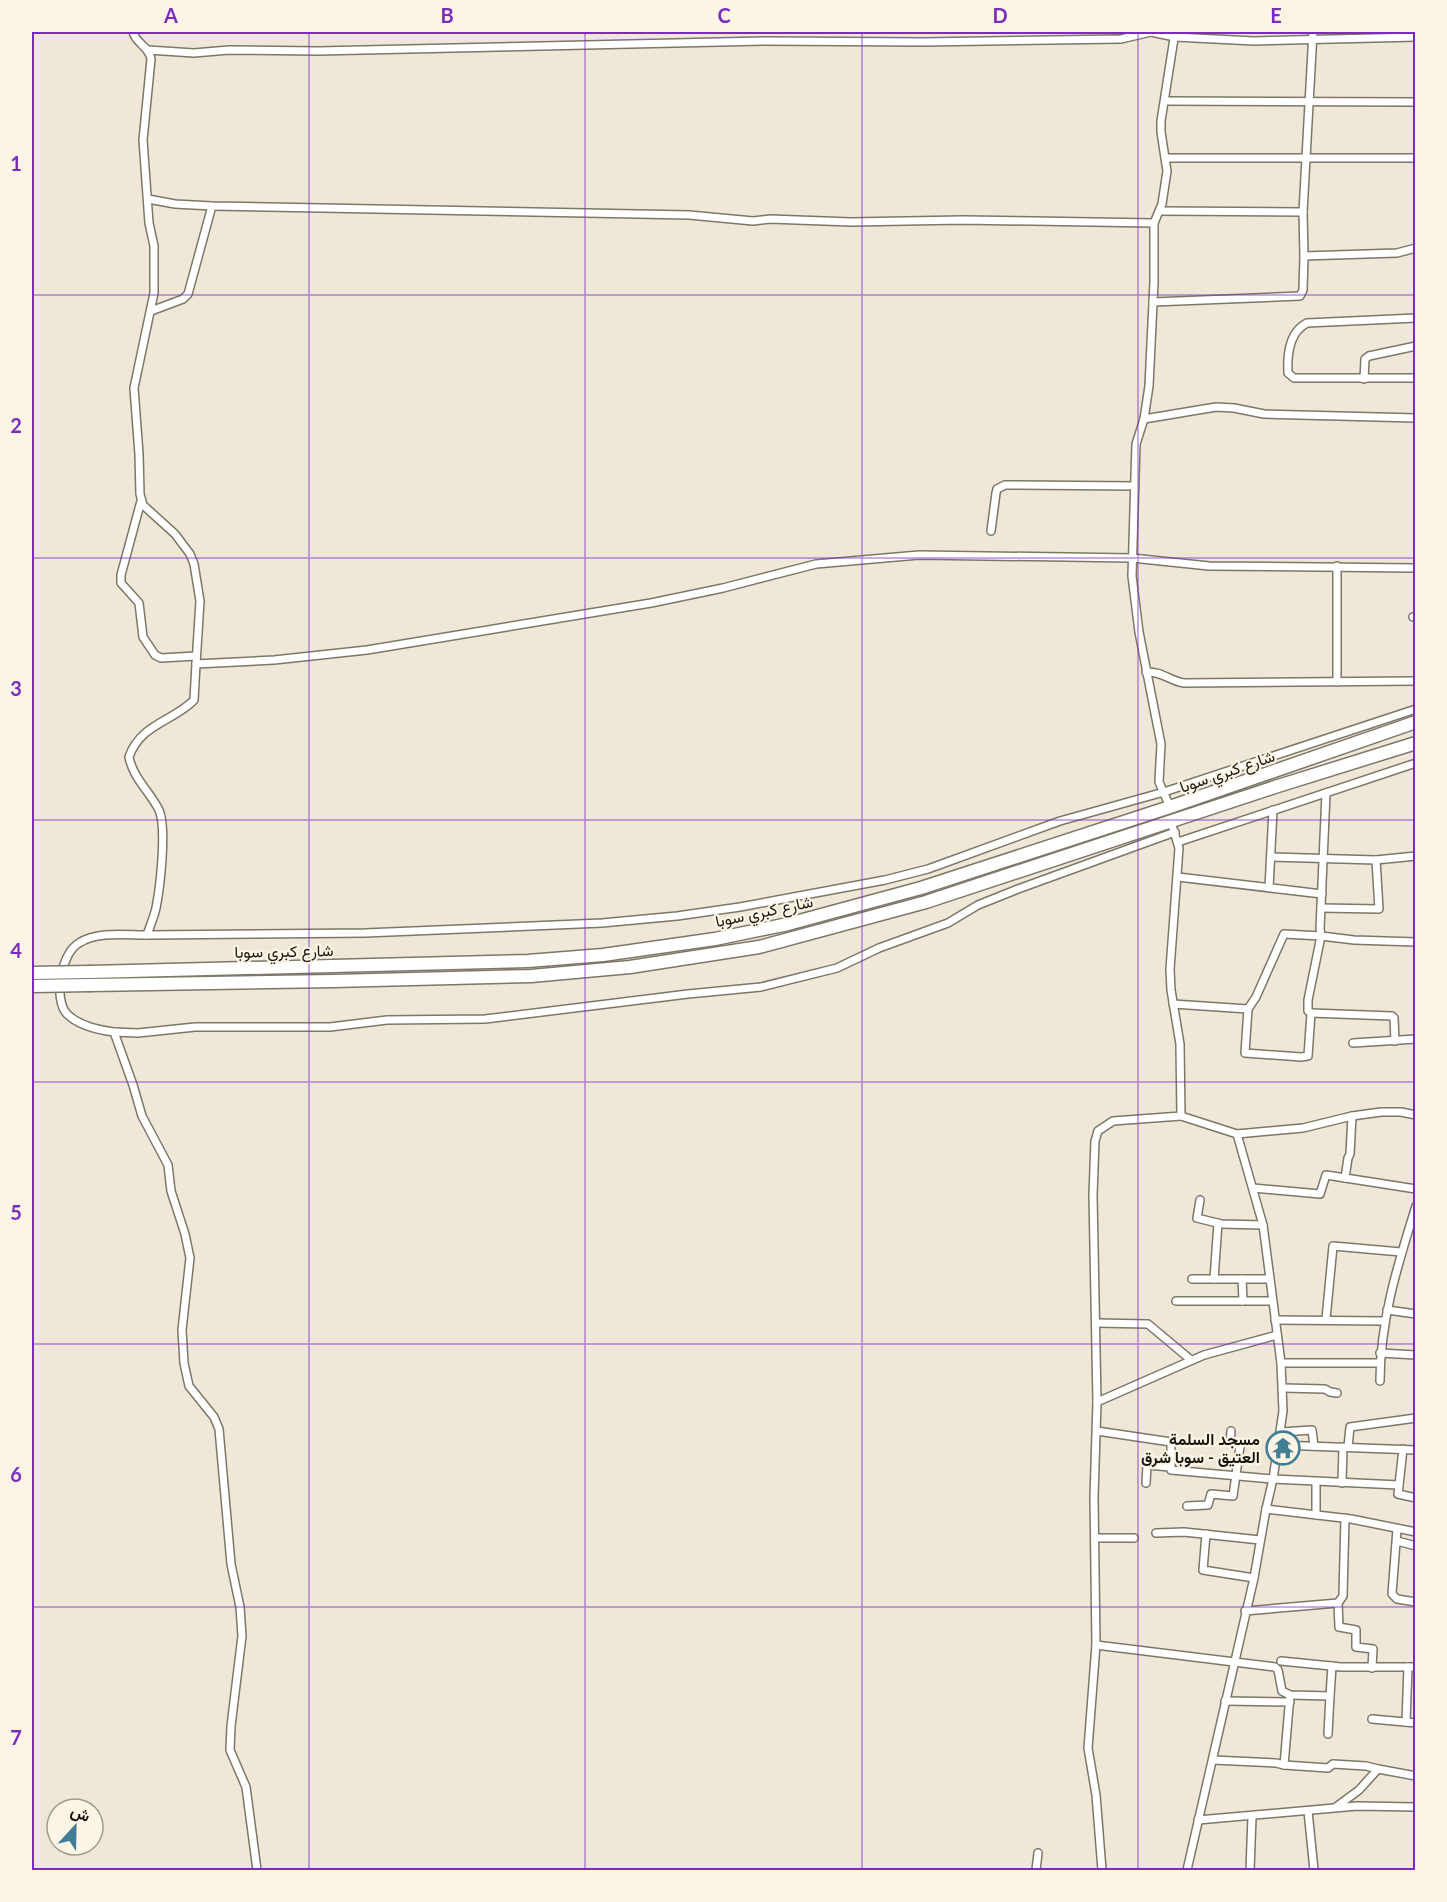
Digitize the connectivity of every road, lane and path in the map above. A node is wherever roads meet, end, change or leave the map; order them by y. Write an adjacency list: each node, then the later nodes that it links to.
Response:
1 (133, 32): 8 (street)
2 (1254, 32): 7 (street)
3 (1175, 34): 7 (street); 8 (street); 9 (street)
4 (1366, 34): 5 (street); 6 (street)
5 (1313, 35): 7 (street); 10 (street)
6 (1416, 37)
7 (1254, 41)
8 (148, 50): 15 (street)
9 (1165, 101): 10 (street); 13 (street)
10 (1310, 101): 11 (street); 12 (street)
11 (1416, 102)
12 (1307, 157): 13 (street); 14 (street); 18 (street)
13 (1166, 158): 17 (street)
14 (1416, 158)
15 (148, 199): 16 (street); 23 (street)
16 (212, 206): 19 (street); 23 (street)
17 (1160, 211): 18 (street); 19 (street)
18 (1303, 212): 21 (street)
19 (1154, 223): 22 (street)
20 (1416, 248): 21 (street)
21 (1304, 256): 22 (street)
22 (1153, 302): 29 (street)
23 (151, 311): 31 (street)
24 (1416, 318): 27 (street)
25 (1416, 346): 27 (street)
26 (1416, 378): 27 (street)
27 (1364, 379)
28 (1416, 418): 29 (street)
29 (1144, 419): 30 (street)
30 (1135, 486): 32 (street); 33 (street)
31 (141, 501): 36 (street); 36 (street)
32 (991, 531)
33 (1132, 558): 34 (street); 36 (street); 37 (street)
34 (1336, 566): 35 (street); 39 (street)
35 (1416, 568)
36 (196, 660): 58 (street)
37 (1146, 672): 39 (street); 44 (street)
38 (1416, 681): 39 (street)
39 (1336, 682)
40 (1416, 709): 44 (street)
41 (1416, 722): 46 (highway, شارع كبري سوبا)
42 (1416, 743): 48 (highway, شارع كبري سوبا)
43 (1416, 763): 45 (street)
44 (1164, 792): 46 (street); 58 (street)
45 (1326, 793): 47 (street); 52 (street)
46 (1170, 807): 61 (highway, شارع كبري سوبا, bridge)
47 (1273, 810): 49 (street); 51 (street)
48 (1173, 827): 49 (street); 62 (highway, شارع كبري سوبا, bridge); 66 (street)
49 (1178, 842): 54 (street)
50 (1416, 856): 53 (street)
51 (1271, 857): 52 (street); 55 (street)
52 (1323, 858): 53 (street); 56 (street)
53 (1376, 860): 57 (street)
54 (1178, 877): 55 (street); 63 (street)
55 (1269, 888): 56 (street)
56 (1322, 894): 57 (street)
57 (1321, 908): 59 (street)
58 (147, 934): 66 (street)
59 (1321, 936): 60 (street); 64 (street); 65 (street)
60 (1416, 942)
61 (32, 973)
62 (32, 986)
63 (1173, 1004): 64 (street); 71 (street)
64 (1248, 1009): 65 (street)
65 (1311, 1013): 68 (street)
66 (114, 1032): 162 (street)
67 (1416, 1039): 68 (street)
68 (1395, 1041): 69 (street)
69 (1353, 1043)
70 (1416, 1115): 72 (street)
71 (1181, 1116): 73 (street); 94 (street)
72 (1352, 1116): 73 (street); 74 (street)
73 (1238, 1134): 75 (street)
74 (1346, 1178): 75 (street); 76 (street)
75 (1253, 1188): 80 (street)
76 (1416, 1188)
77 (1200, 1200): 79 (street)
78 (1416, 1206): 81 (street)
79 (1218, 1223): 80 (street); 83 (street)
80 (1263, 1225): 85 (street)
81 (1401, 1252): 89 (street); 91 (street)
82 (1191, 1279): 83 (street)
83 (1214, 1279): 84 (street)
84 (1242, 1279): 85 (street); 87 (street)
85 (1269, 1279): 88 (street)
86 (1176, 1301): 87 (street)
87 (1243, 1301): 88 (street)
88 (1272, 1301): 92 (street)
89 (1386, 1310): 90 (street); 93 (street)
90 (1416, 1314)
91 (1326, 1319): 92 (street); 93 (street)
92 (1275, 1320): 95 (street)
93 (1384, 1321): 96 (street)
94 (1096, 1323): 98 (street); 104 (street)
95 (1277, 1335): 98 (street); 99 (street)
96 (1380, 1353): 97 (street); 100 (street)
97 (1416, 1355)
98 (1191, 1360): 104 (street)
99 (1281, 1363): 100 (street); 102 (street)
100 (1380, 1363): 101 (street)
101 (1380, 1381)
102 (1283, 1388): 103 (street); 108 (street)
103 (1337, 1393)
104 (1097, 1402): 106 (street)
105 (1416, 1418): 111 (street)
106 (1097, 1431): 114 (street); 130 (street)
107 (1231, 1431): 115 (street)
108 (1281, 1432): 109 (street); 110 (street)
109 (1279, 1445): 110 (street); 116 (street)
110 (1314, 1446): 111 (street)
111 (1345, 1447): 112 (street); 119 (street)
112 (1403, 1449): 113 (street); 120 (street)
113 (1416, 1450)
114 (1170, 1467): 115 (street); 118 (street)
115 (1236, 1475): 116 (street); 122 (street)
116 (1273, 1479): 117 (street); 123 (street)
117 (1316, 1482): 119 (street); 124 (street)
118 (1146, 1483)
119 (1342, 1483): 120 (street)
120 (1399, 1485): 121 (street)
121 (1416, 1498)
122 (1187, 1506)
123 (1266, 1509): 124 (street); 132 (street)
124 (1316, 1515): 125 (street)
125 (1345, 1518): 126 (street); 137 (street)
126 (1397, 1529): 127 (street); 133 (street)
127 (1416, 1532)
128 (1156, 1533): 129 (street)
129 (1206, 1534): 132 (street); 135 (street)
130 (1096, 1538): 131 (street); 139 (street)
131 (1134, 1538)
132 (1260, 1540): 135 (street)
133 (1397, 1541): 134 (street); 136 (street)
134 (1416, 1546)
135 (1254, 1578): 138 (street)
136 (1416, 1602)
137 (1338, 1604): 138 (street); 144 (street)
138 (1245, 1611): 140 (street)
139 (1096, 1645): 140 (street); 164 (street)
140 (1234, 1661): 146 (street); 147 (street)
141 (1281, 1661): 142 (street)
142 (1332, 1666): 144 (street); 145 (street)
143 (1412, 1667): 144 (street); 149 (street)
144 (1372, 1668)
145 (1330, 1696): 146 (street); 151 (street)
146 (1290, 1698): 147 (street); 153 (street)
147 (1225, 1701): 152 (street)
148 (1372, 1719): 149 (street)
149 (1406, 1722): 150 (street)
150 (1416, 1723)
151 (1328, 1734)
152 (1213, 1760): 153 (street); 160 (street)
153 (1284, 1766): 154 (street)
154 (1378, 1769): 155 (street); 157 (street)
155 (1416, 1776)
156 (1416, 1807): 157 (street)
157 (1333, 1809): 158 (street)
158 (1308, 1811): 159 (street); 167 (street)
159 (1252, 1817): 160 (street); 166 (street)
160 (1198, 1820): 165 (street)
161 (1038, 1853): 163 (street)
162 (257, 1870)
163 (1036, 1870)
164 (1102, 1870)
165 (1187, 1870)
166 (1251, 1870)
167 (1314, 1870)

